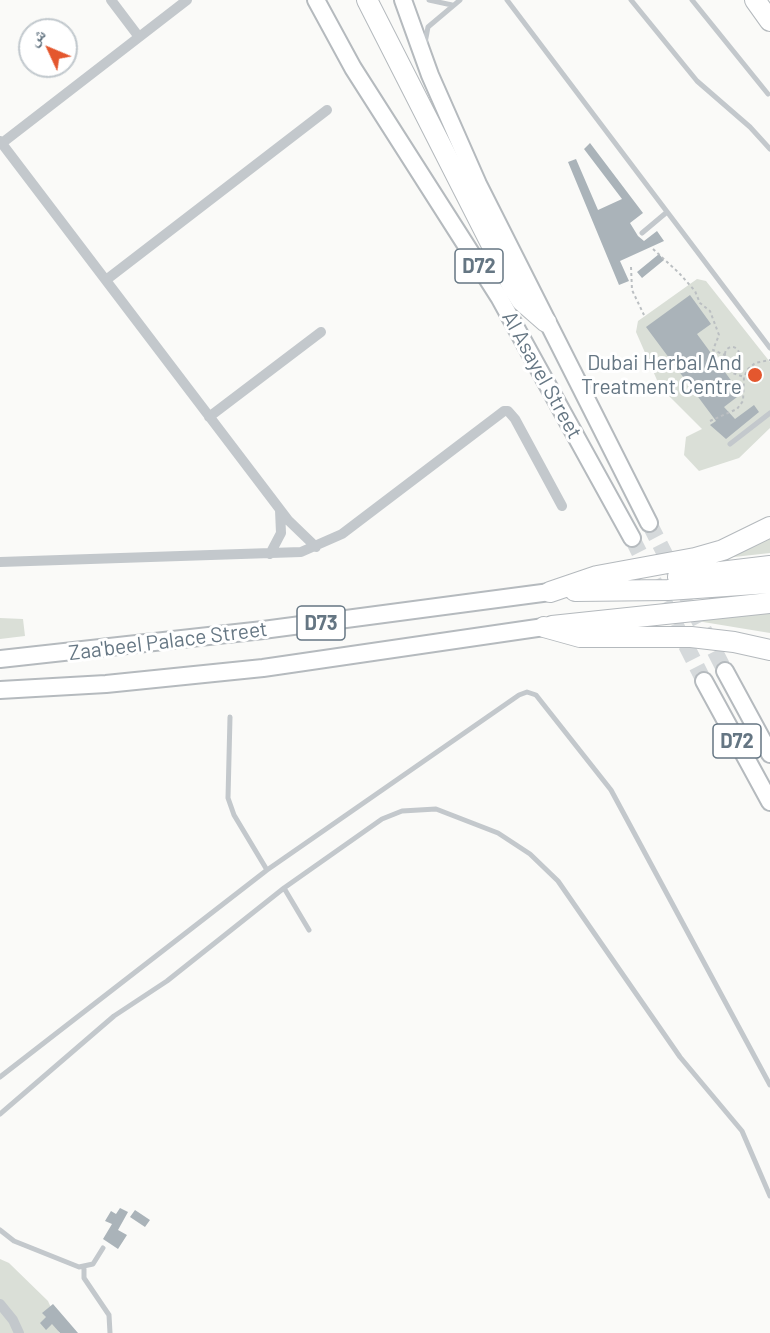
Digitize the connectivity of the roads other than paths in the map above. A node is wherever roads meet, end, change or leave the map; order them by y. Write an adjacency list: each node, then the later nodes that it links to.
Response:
1 (111, 0): 14 (street)
2 (187, 0): 14 (street)
3 (316, 0): 33 (main road, Al Asayel Street / D72)
4 (367, 0): 23 (highway)
5 (403, 0): 15 (main road, Al Asayel Street / D72)
6 (429, 0): 12 (lane)
7 (460, 0): 12 (lane)
8 (507, 0): 20 (lane)
9 (631, 0): 19 (lane)
10 (692, 0): 16 (lane)
11 (755, 0): 13 (highway)
12 (452, 5): 15 (lane)
13 (770, 21)
14 (139, 37): 18 (street)
15 (430, 75): 23 (main road, Al Asayel Street / D72)
16 (768, 94)
17 (327, 110): 22 (street)
18 (1, 142): 22 (street)
19 (770, 149)
20 (667, 212): 21 (lane); 25 (lane)
21 (642, 233)
22 (106, 280): 27 (street)
23 (546, 322): 31 (main road, Al Asayel Street / D72)
24 (321, 332): 27 (street)
25 (770, 348)
26 (770, 413): 28 (lane)
27 (209, 417): 30 (street)
28 (730, 444)
29 (562, 506): 34 (street)
30 (280, 510): 34 (street); 35 (street)
31 (649, 523)
32 (770, 527): 40 (highway)
33 (632, 537)
34 (316, 547): 35 (street)
35 (270, 554): 36 (street)
36 (0, 562)
37 (770, 566): 39 (highway)
38 (770, 583): 39 (highway)
39 (623, 588): 40 (highway)
40 (550, 592): 44 (main road, Zaa'beel Palace Street / D73)
41 (770, 603): 42 (highway)
42 (544, 627): 43 (highway); 47 (main road, Zaa'beel Palace Street / D73)
43 (770, 650)
44 (0, 659)
45 (725, 671): 49 (main road, D72)
46 (704, 681): 50 (main road, D72)
47 (0, 690)
48 (230, 717): 51 (lane)
49 (770, 754)
50 (770, 802)
51 (267, 870): 54 (lane); 55 (lane)
52 (284, 888): 53 (lane); 56 (lane); 57 (lane)
53 (309, 930)
54 (0, 1077)
55 (770, 1085)
56 (0, 1113)
57 (770, 1196)
58 (0, 1230): 60 (lane)
59 (103, 1248): 60 (lane)
60 (84, 1268): 63 (lane)
61 (0, 1304): 62 (street)
62 (19, 1333)
63 (110, 1333)

